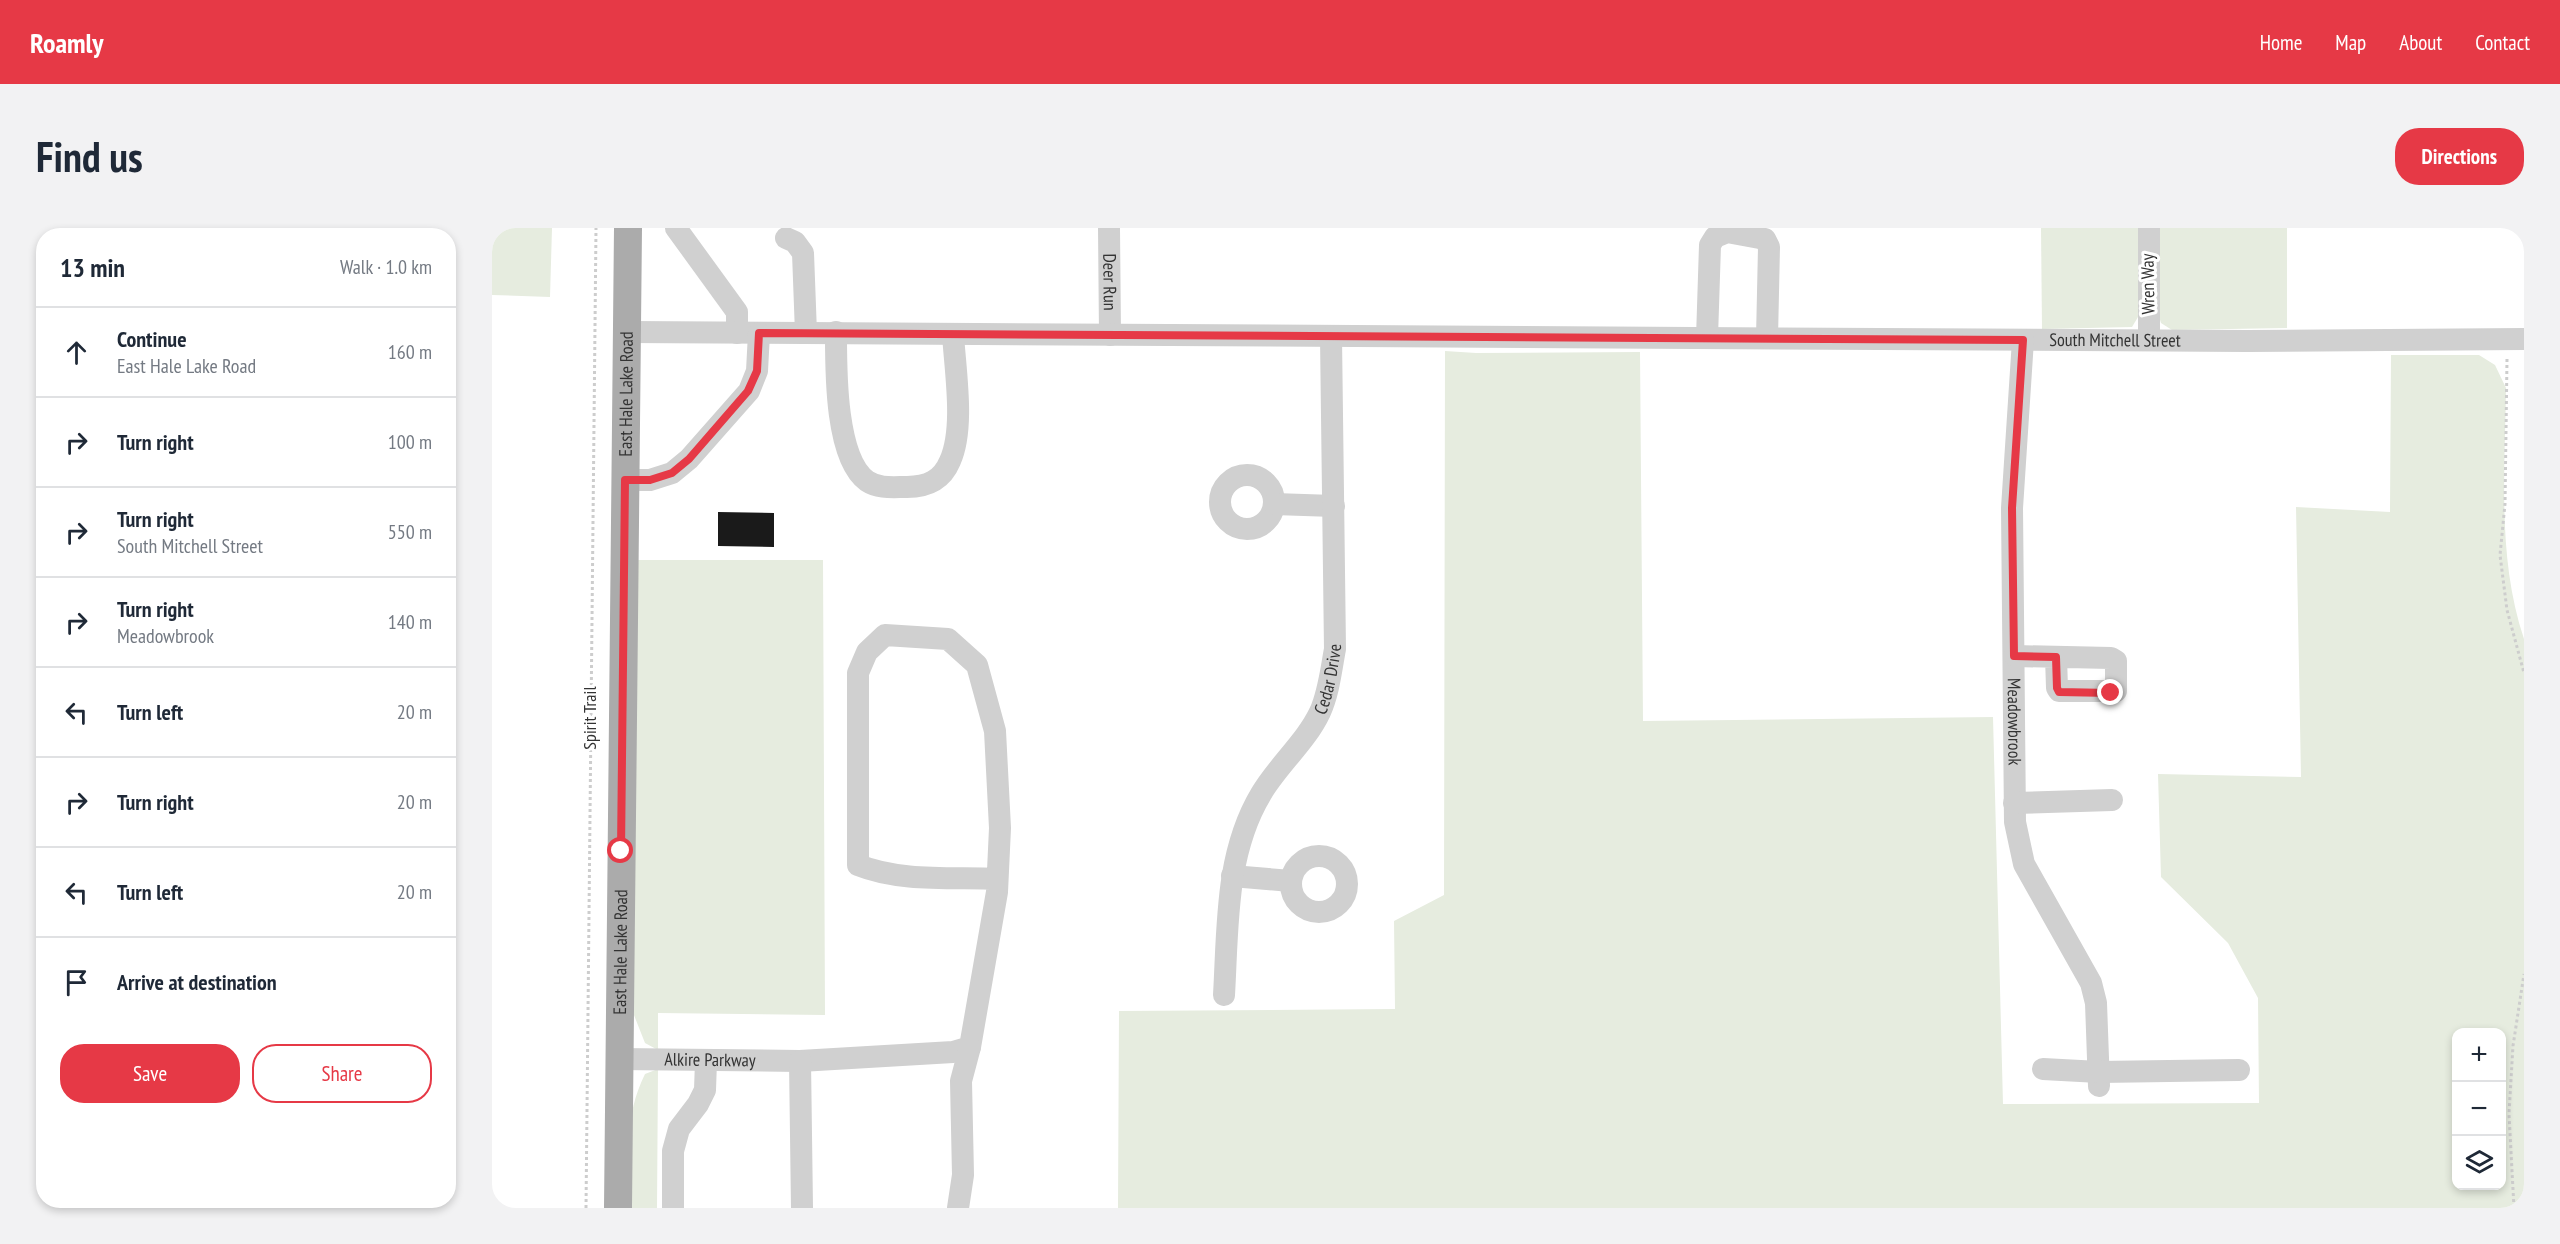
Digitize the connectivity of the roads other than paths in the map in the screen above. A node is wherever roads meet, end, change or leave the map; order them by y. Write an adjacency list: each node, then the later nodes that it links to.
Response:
1 (628, 228): 6 (main road, East Hale Lake Road)
2 (676, 228): 7 (street)
3 (1108, 228): 11 (street, Deer Run)
4 (2149, 228): 17 (street, Wren Way)
5 (786, 238): 8 (street)
6 (627, 332): 7 (street, South Mitchell Street); 18 (main road, East Hale Lake Road)
7 (748, 333): 8 (street, South Mitchell Street); 18 (street)
8 (806, 333): 9 (street, South Mitchell Street)
9 (836, 333): 10 (street, South Mitchell Street); 10 (street)
10 (953, 334): 11 (street, South Mitchell Street)
11 (1110, 335): 12 (street, South Mitchell Street)
12 (1331, 337): 13 (street, South Mitchell Street); 20 (street, Cedar Drive)
13 (1707, 338): 14 (street, South Mitchell Street); 14 (street)
14 (1767, 338): 16 (street, South Mitchell Street)
15 (2524, 339): 17 (street, South Mitchell Street)
16 (2023, 340): 17 (street, South Mitchell Street); 21 (street, Meadowbrook)
17 (2149, 340)
18 (625, 480): 30 (main road, East Hale Lake Road)
19 (1274, 504): 20 (street)
20 (1334, 506): 25 (street, Cedar Drive)
21 (2014, 656): 22 (street); 24 (street, Meadowbrook)
22 (2056, 657)
23 (2112, 800): 24 (street)
24 (2014, 803): 35 (street, Meadowbrook)
25 (1232, 876): 27 (street); 28 (street, Cedar Drive)
26 (998, 879): 26 (street); 29 (street)
27 (1291, 881)
28 (1224, 995)
29 (970, 1047): 32 (street, Alkire Parkway); 39 (street)
30 (618, 1059): 31 (street, Alkire Parkway); 36 (main road, East Hale Lake Road)
31 (706, 1061): 32 (street, Alkire Parkway); 37 (street)
32 (800, 1061): 38 (street)
33 (2043, 1069): 35 (street)
34 (2240, 1070): 35 (street)
35 (2099, 1079)
36 (618, 1208)
37 (673, 1208)
38 (802, 1208)
39 (958, 1208)

